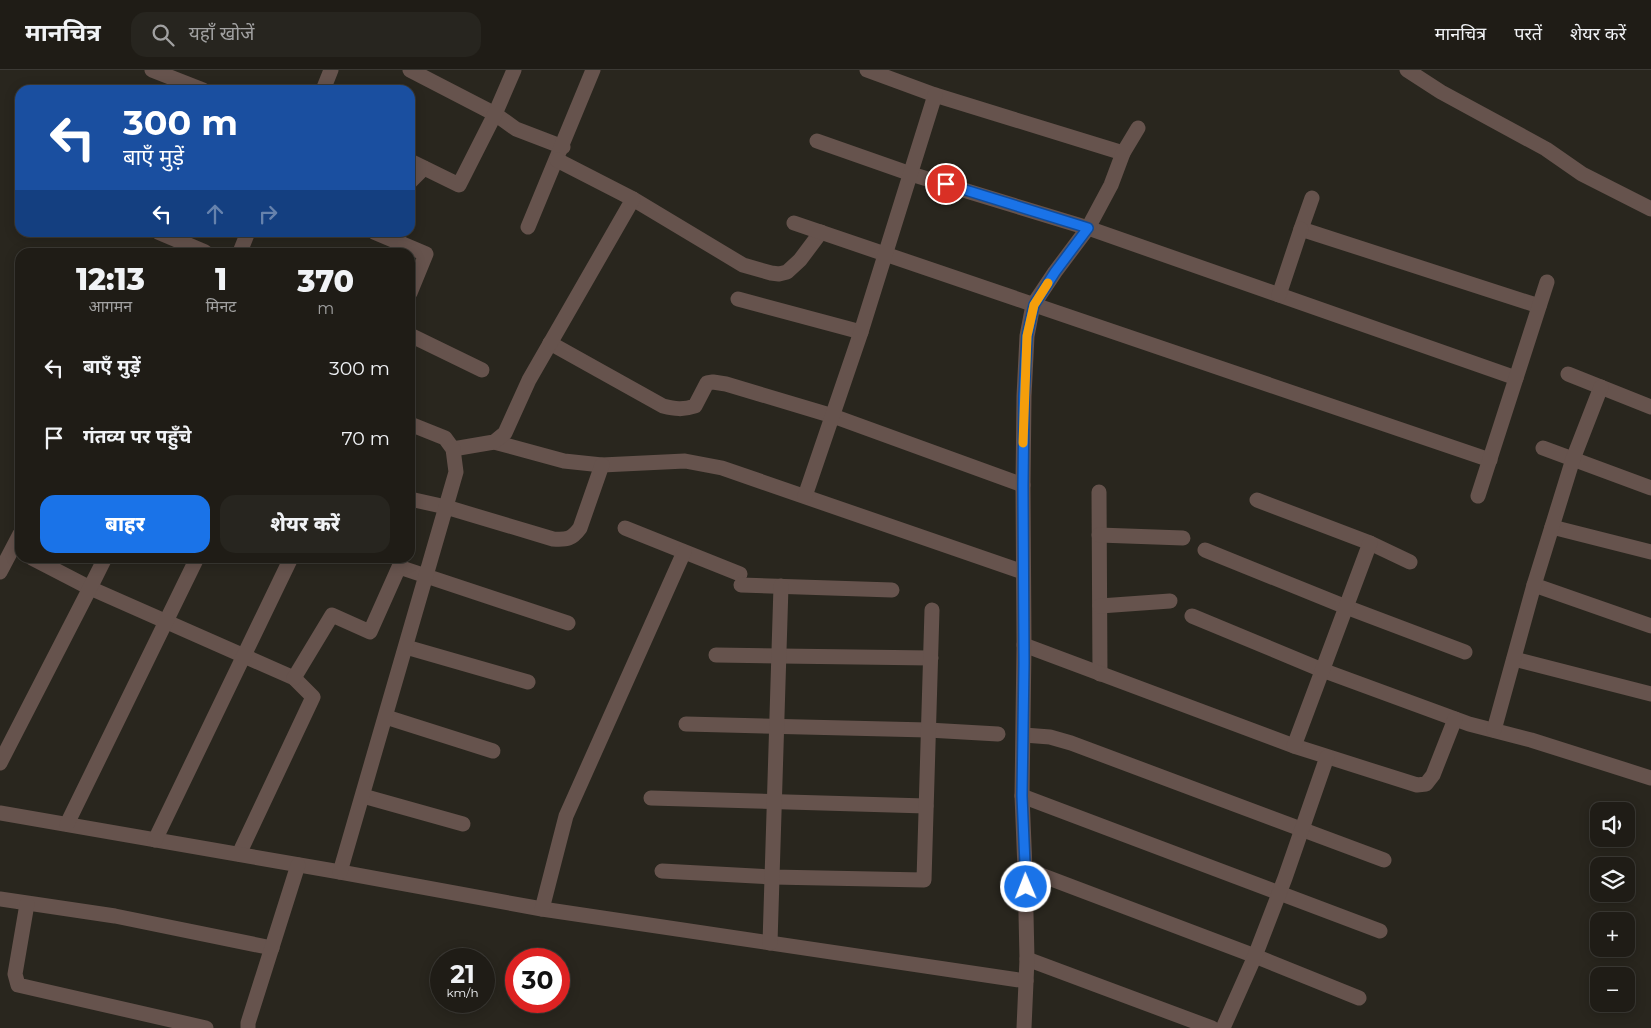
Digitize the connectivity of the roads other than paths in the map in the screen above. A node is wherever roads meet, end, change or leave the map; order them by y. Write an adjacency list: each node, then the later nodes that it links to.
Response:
1 (152, 70): 8 (street)
2 (331, 70): 9 (street)
3 (410, 70): 11 (street)
4 (514, 70): 11 (street)
5 (594, 70): 15 (street)
6 (867, 70): 10 (street)
7 (1407, 70): 22 (street)
8 (190, 85)
9 (326, 85)
10 (935, 95): 14 (street); 18 (street)
11 (495, 114): 15 (street); 17 (street)
12 (1138, 128): 14 (street)
13 (817, 141): 18 (street)
14 (1124, 153): 25 (street)
15 (560, 154): 21 (street); 24 (street)
16 (415, 164): 17 (street)
17 (424, 168): 19 (street)
18 (911, 174): 25 (street); 33 (street)
19 (415, 177)
20 (1312, 198): 26 (street)
21 (633, 199): 27 (street); 42 (street)
22 (1651, 209)
23 (794, 223): 27 (street)
24 (528, 227)
25 (1088, 228): 36 (street); 38 (street)
26 (1301, 229): 36 (street); 39 (street)
27 (821, 232): 33 (street)
28 (170, 237): 30 (street)
29 (386, 237): 31 (street)
30 (196, 248)
31 (412, 248)
32 (415, 249): 34 (street)
33 (886, 255): 38 (street); 40 (street)
34 (415, 281)
35 (1547, 282): 39 (street)
36 (1279, 295): 45 (street)
37 (738, 299): 40 (street)
38 (1034, 305): 54 (street); 56 (street)
39 (1539, 306): 45 (street)
40 (861, 332): 48 (street)
41 (415, 337): 43 (street)
42 (550, 343): 48 (street); 50 (street)
43 (482, 370)
44 (1568, 374): 46 (street)
45 (1516, 378): 54 (street)
46 (1601, 387): 47 (street); 53 (street)
47 (1651, 407)
48 (832, 416): 56 (street); 59 (street)
49 (415, 426): 52 (street)
50 (494, 442): 52 (street); 55 (street)
51 (1542, 448): 53 (street)
52 (453, 449): 63 (street)
53 (1573, 459): 57 (street); 64 (street)
54 (1490, 460): 60 (street)
55 (602, 465): 59 (street); 63 (street)
56 (1023, 486): 79 (street)
57 (1651, 488)
58 (1099, 492): 66 (street)
59 (805, 496): 79 (street)
60 (1478, 496)
61 (1257, 500): 68 (street)
62 (415, 501): 63 (street)
63 (446, 507): 80 (street)
64 (1552, 527): 72 (street); 81 (street)
65 (625, 528): 71 (street)
66 (1099, 535): 67 (street); 86 (street)
67 (1184, 538)
68 (1370, 544): 73 (street); 87 (street)
69 (15, 549): 78 (street)
70 (1205, 550): 87 (street)
71 (684, 552): 82 (street); 139 (street)
72 (1651, 552)
73 (1410, 562)
74 (42, 563): 83 (street)
75 (102, 563): 83 (street)
76 (195, 563): 90 (street)
77 (289, 563): 98 (street)
78 (0, 572)
79 (1023, 572): 93 (street)
80 (427, 576): 91 (street); 94 (street); 103 (street)
81 (1534, 585): 92 (street); 100 (street)
82 (780, 586): 84 (street); 97 (street)
83 (90, 588): 90 (street); 117 (street)
84 (892, 590)
85 (1170, 601): 86 (street)
86 (1100, 606): 102 (street)
87 (1346, 607): 95 (street); 101 (street)
88 (932, 610): 99 (street)
89 (1192, 616): 101 (street)
90 (166, 622): 98 (street); 125 (street)
91 (568, 624)
92 (1651, 626)
93 (1024, 646): 102 (street); 113 (street)
94 (406, 647): 104 (street); 106 (street)
95 (1465, 652)
96 (716, 655): 97 (street)
97 (778, 655): 99 (street); 109 (street)
98 (243, 656): 103 (street); 128 (street)
99 (930, 658): 110 (street)
100 (1514, 659): 105 (street); 111 (street)
101 (1322, 670): 107 (street); 114 (street)
102 (1100, 674): 114 (street)
103 (294, 678): 129 (street)
104 (528, 682)
105 (1651, 694)
106 (386, 717): 115 (street); 119 (street)
107 (1455, 719): 111 (street); 116 (street)
108 (686, 724): 109 (street)
109 (776, 726): 110 (street); 122 (street)
110 (928, 730): 112 (street); 123 (street)
111 (1494, 730): 118 (street)
112 (998, 734)
113 (1024, 735): 120 (street); 127 (street)
114 (1294, 746): 116 (street)
115 (493, 751)
116 (1327, 757): 127 (street)
117 (0, 763)
118 (1651, 778)
119 (363, 796): 126 (street); 134 (street)
120 (1022, 796): 132 (street); 136 (street)
121 (651, 798): 122 (street)
122 (774, 802): 123 (street); 135 (street)
123 (926, 806): 135 (street)
124 (0, 813): 125 (street)
125 (67, 824): 128 (street)
126 (463, 824)
127 (1302, 830): 130 (street); 136 (street)
128 (155, 840): 129 (street)
129 (239, 854): 131 (street)
130 (1384, 860)
131 (298, 864): 134 (street); 142 (street)
132 (1025, 869): 143 (street); 144 (street)
133 (662, 871): 135 (street)
134 (340, 872): 139 (street)
135 (772, 877): 141 (street)
136 (1279, 894): 140 (street); 143 (street)
137 (0, 899): 138 (street)
138 (27, 904): 142 (street); 147 (street)
139 (542, 909): 141 (street)
140 (1380, 931)
141 (770, 943): 145 (street)
142 (272, 948): 148 (street)
143 (1255, 956): 146 (street); 151 (street)
144 (1027, 959): 145 (street); 150 (street)
145 (1026, 981): 149 (street)
146 (1359, 998)
147 (206, 1028)
148 (248, 1028)
149 (1024, 1028)
150 (1212, 1028)
151 (1223, 1028)

